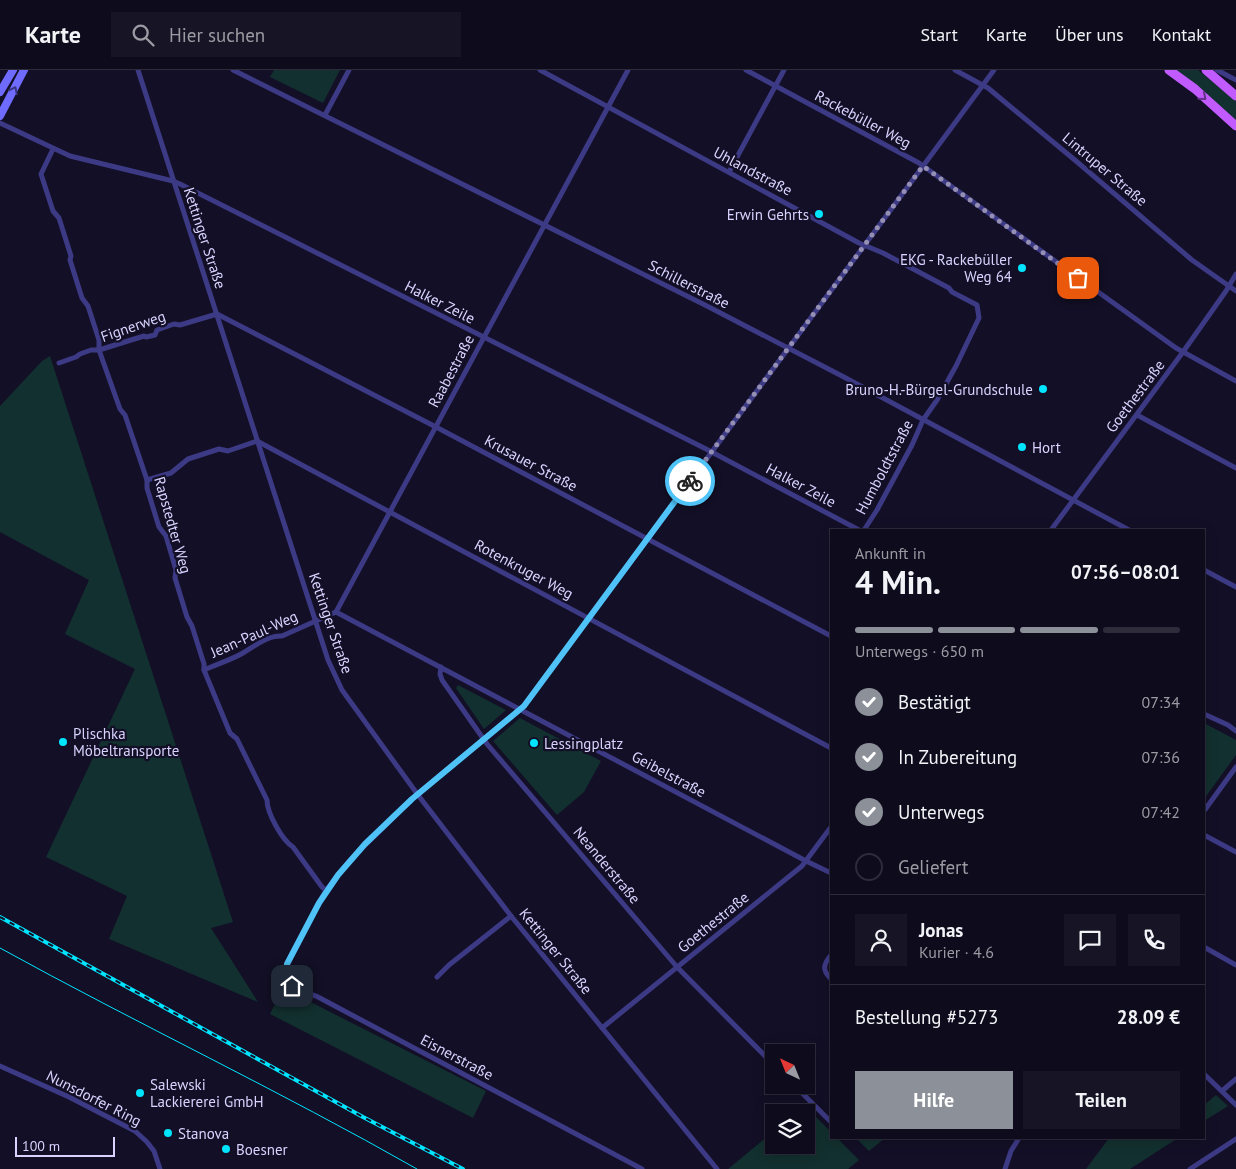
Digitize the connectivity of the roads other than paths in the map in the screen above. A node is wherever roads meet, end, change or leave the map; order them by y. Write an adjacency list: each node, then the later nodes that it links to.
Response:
1 (13, 70): 18 (main road)
2 (24, 70): 22 (main road, one-way to 2)
3 (138, 70): 28 (street, Kettinger Straße)
4 (233, 70): 21 (street, Schillerstraße)
5 (349, 70): 21 (street)
6 (540, 70): 20 (street, Uhlandstraße)
7 (628, 70): 20 (street, Raabestraße)
8 (746, 70): 17 (street, Rackebüller Weg)
9 (784, 70): 17 (street)
10 (955, 70): 16 (street, Lintruper Straße)
11 (994, 70): 16 (street, Eisnerstraße)
12 (1169, 70): 24 (main road, one-way to 24)
13 (1206, 70): 19 (main road)
14 (1216, 70): 15 (street)
15 (1236, 80)
16 (983, 85): 26 (street, Eisnerstraße); 32 (street, Lintruper Straße)
17 (775, 86): 26 (street, Rackebüller Weg); 27 (street)
18 (0, 92)
19 (1236, 96)
20 (608, 107): 27 (street, Uhlandstraße); 29 (street, Raabestraße)
21 (325, 115): 29 (street, Schillerstraße)
22 (0, 116)
23 (0, 123): 25 (street, Halker Zeile)
24 (1236, 126)
25 (53, 149): 28 (street, Halker Zeile); 38 (street, Rapstedter Weg)
26 (923, 166): 30 (street, Eisnerstraße); 39 (street, Rackebüller Weg)
27 (729, 172): 30 (street, Uhlandstraße)
28 (173, 181): 35 (street, Kettinger Straße); 36 (street, Halker Zeile)
29 (544, 226): 36 (street, Raabestraße); 37 (street, Schillerstraße)
30 (865, 246): 34 (street, Uhlandstraße); 37 (street, Eisnerstraße)
31 (1236, 274): 32 (street, Goethestraße)
32 (1229, 287): 33 (street, Lintruper Straße); 39 (street, Goethestraße)
33 (1236, 291)
34 (978, 310): 43 (street, Humboldtstraße)
35 (217, 314): 38 (street, Fignerweg); 44 (street, Krusauer Straße); 45 (street, Kettinger Straße)
36 (484, 338): 44 (street, Raabestraße); 46 (street, Halker Zeile)
37 (788, 348): 43 (street, Schillerstraße); 46 (street, Eisnerstraße)
38 (99, 350): 40 (street, Fignerweg); 48 (street, Rapstedter Weg)
39 (1183, 352): 41 (street, Rackebüller Weg); 42 (street, Goethestraße)
40 (59, 363)
41 (1236, 381)
42 (1137, 415): 47 (street); 49 (street, Goethestraße)
43 (923, 420): 49 (street, Schillerstraße); 52 (street, Humboldtstraße)
44 (436, 427): 50 (street, Raabestraße); 55 (street, Krusauer Straße)
45 (258, 442): 48 (street); 50 (street, Rotenkruger Weg); 60 (street, Kettinger Straße)
46 (712, 452): 51 (street, Halker Zeile); 55 (street, Eisnerstraße)
47 (1236, 468)
48 (147, 480): 63 (street, Rapstedter Weg)
49 (1073, 500): 53 (street, Goethestraße); 54 (street, Schillerstraße)
50 (390, 512): 58 (street, Raabestraße); 59 (street, Rotenkruger Weg)
51 (857, 529)
52 (865, 529)
53 (1052, 529)
54 (1127, 529)
55 (649, 539): 59 (street, Eisnerstraße); 61 (street, Krusauer Straße)
56 (1205, 571): 57 (street)
57 (1236, 587)
58 (336, 612): 60 (street); 62 (street, Geibelstraße)
59 (589, 618): 64 (street, Eisnerstraße); 68 (street, Rotenkruger Weg)
60 (315, 621): 63 (street, Jean-Paul-Weg); 70 (street, Kettinger Straße)
61 (830, 635)
62 (441, 667): 64 (street, Geibelstraße); 67 (street, Neanderstraße)
63 (204, 670): 77 (street, Rapstedter Weg)
64 (520, 709): 67 (street, Eisnerstraße); 75 (street, Geibelstraße)
65 (1205, 714): 66 (street)
66 (1236, 731)
67 (483, 739): 70 (street, Eisnerstraße); 82 (street, Neanderstraße)
68 (830, 747)
69 (1236, 767): 71 (street)
70 (418, 795): 77 (street, Eisnerstraße); 78 (street, Kettinger Straße)
71 (1205, 810)
72 (830, 828): 75 (street, Goethestraße)
73 (1205, 836): 74 (street)
74 (1236, 852)
75 (806, 861): 76 (street, Geibelstraße); 82 (street, Goethestraße)
76 (830, 873)
77 (326, 890): 97 (street, Eisnerstraße)
78 (511, 916): 83 (street); 85 (street, Kettinger Straße)
79 (1205, 948): 81 (street)
80 (830, 956): 84 (street)
81 (1236, 965)
82 (677, 967): 85 (street, Goethestraße); 86 (street, Neanderstraße)
83 (437, 977)
84 (830, 978)
85 (602, 1028): 98 (street, Kettinger Straße)
86 (765, 1056)
87 (0, 1066): 96 (street, Nunsdorfer Ring)
88 (1205, 1075): 90 (street)
89 (1236, 1079): 90 (street)
90 (1222, 1091): 92 (street)
91 (803, 1094): 93 (street)
92 (1236, 1105)
93 (830, 1121)
94 (1236, 1138): 100 (street)
95 (1018, 1139): 99 (street)
96 (160, 1169)
97 (642, 1169)
98 (717, 1169)
99 (1005, 1169)
100 (1190, 1169)

